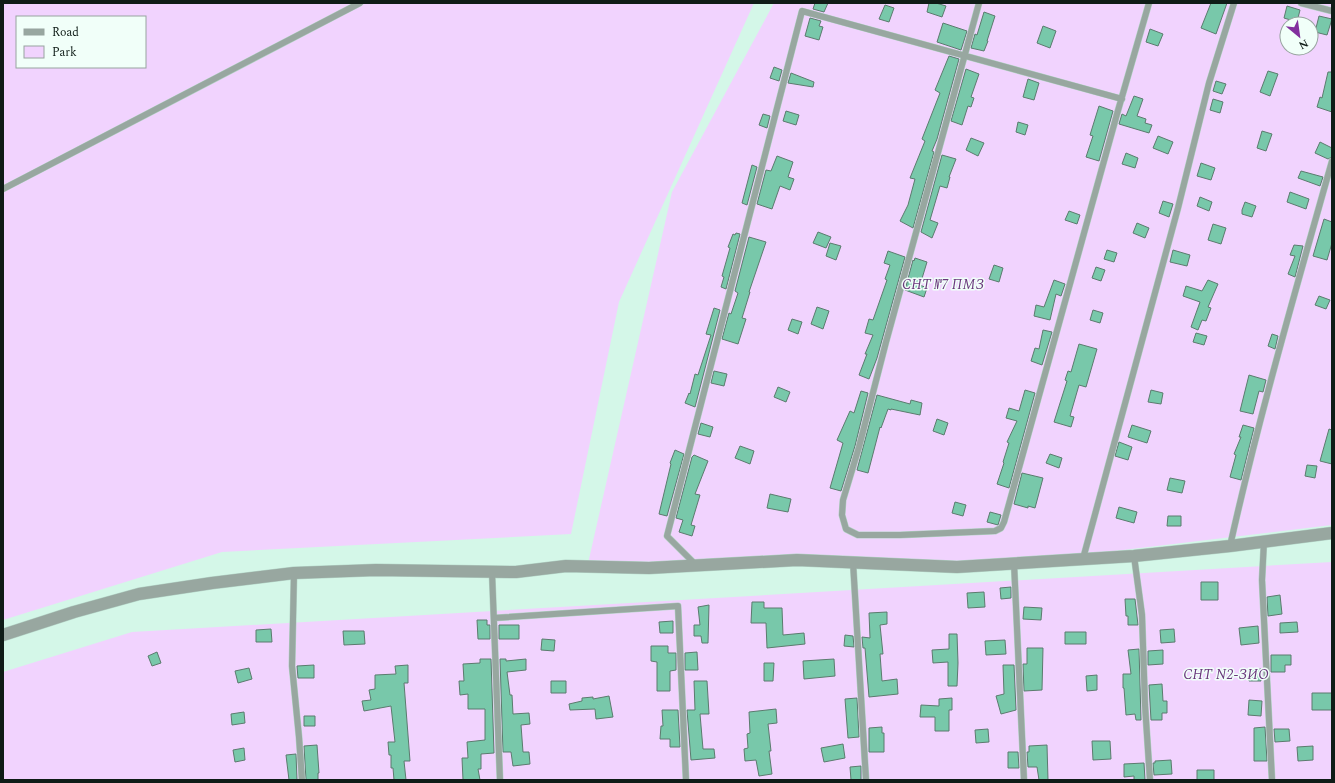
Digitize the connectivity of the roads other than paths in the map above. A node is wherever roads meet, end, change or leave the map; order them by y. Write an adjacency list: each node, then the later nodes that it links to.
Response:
1 (360, 3): 10 (lane)
2 (979, 3): 7 (lane)
3 (1149, 3): 8 (lane)
4 (1234, 3): 14 (lane)
5 (1300, 3): 6 (lane)
6 (1332, 11)
7 (965, 56): 8 (lane); 8 (lane); 18 (lane)
8 (1122, 98)
9 (1332, 162): 13 (lane)
10 (3, 189)
11 (1332, 533): 12 (street)
12 (1264, 541): 13 (street); 29 (lane)
13 (1230, 546): 15 (street)
14 (1084, 555)
15 (1134, 556): 17 (street); 28 (lane)
16 (853, 562): 17 (street); 18 (street); 26 (lane)
17 (1014, 564): 27 (lane)
18 (696, 566): 19 (street)
19 (492, 572): 20 (street); 21 (lane)
20 (294, 573): 22 (street); 23 (lane)
21 (494, 618): 24 (lane); 25 (lane)
22 (3, 635)
23 (302, 780)
24 (500, 780)
25 (686, 780)
26 (866, 780)
27 (1024, 780)
28 (1150, 780)
29 (1272, 780)

